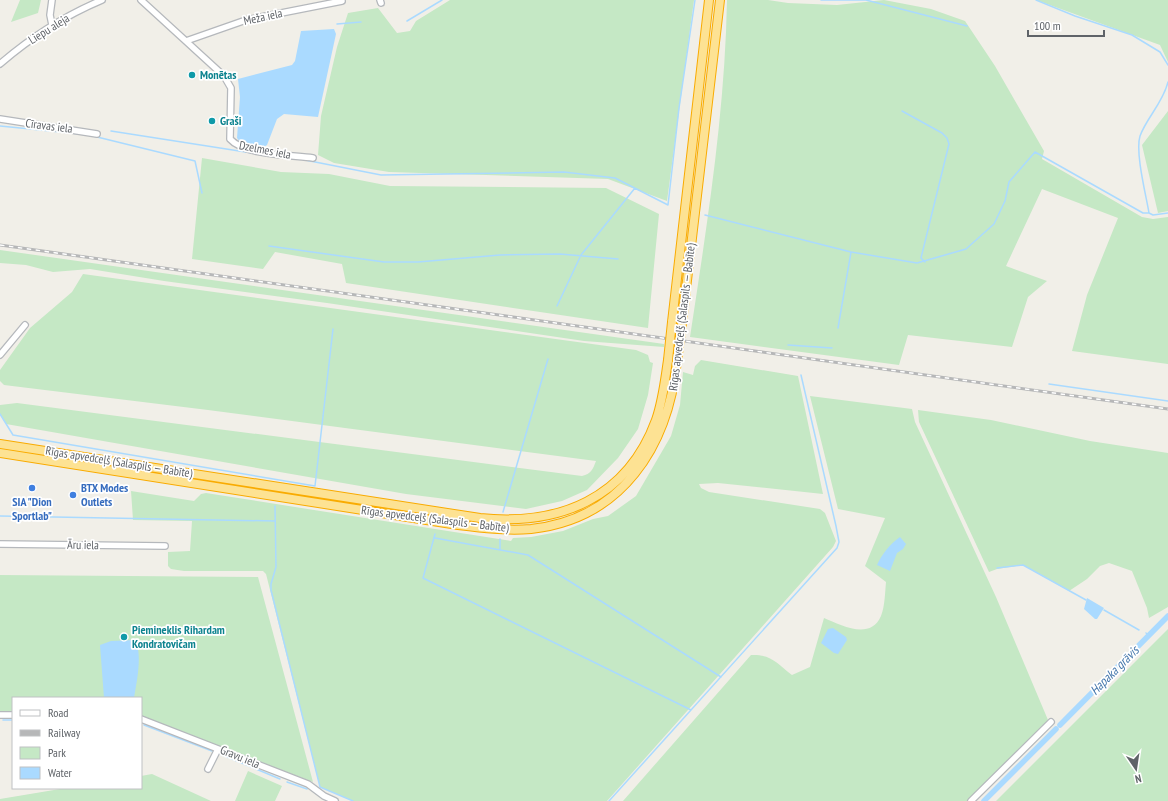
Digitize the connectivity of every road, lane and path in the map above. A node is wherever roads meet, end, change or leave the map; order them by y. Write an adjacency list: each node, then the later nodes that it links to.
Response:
1 (52, 0): 7 (street)
2 (102, 0): 7 (street, Liepu aleja)
3 (141, 0): 8 (street, Dzelmes iela)
4 (709, 0): 15 (highway, Rīgas apvedceļš (Salaspils — Babīte), bridge)
5 (720, 0): 16 (highway, Rīgas apvedceļš (Salaspils — Babīte), bridge)
6 (342, 1): 8 (street, Meža iela)
7 (52, 25): 9 (street, Liepu aleja)
8 (186, 41): 12 (street, Dzelmes iela)
9 (0, 64)
10 (0, 119): 11 (street, Cīravas iela)
11 (97, 134)
12 (313, 158)
13 (25, 325): 14 (street)
14 (0, 355)
15 (0, 444)
16 (0, 453)
17 (0, 544): 18 (street, Āru iela)
18 (165, 546)
19 (0, 715): 20 (street)
20 (12, 715)
21 (142, 719): 23 (street, Gravu iela)
22 (1051, 722): 27 (street)
23 (218, 749): 24 (street); 25 (street, Gravu iela)
24 (208, 769)
25 (323, 798): 26 (street, Gravu iela)
26 (336, 801)
27 (971, 801)

